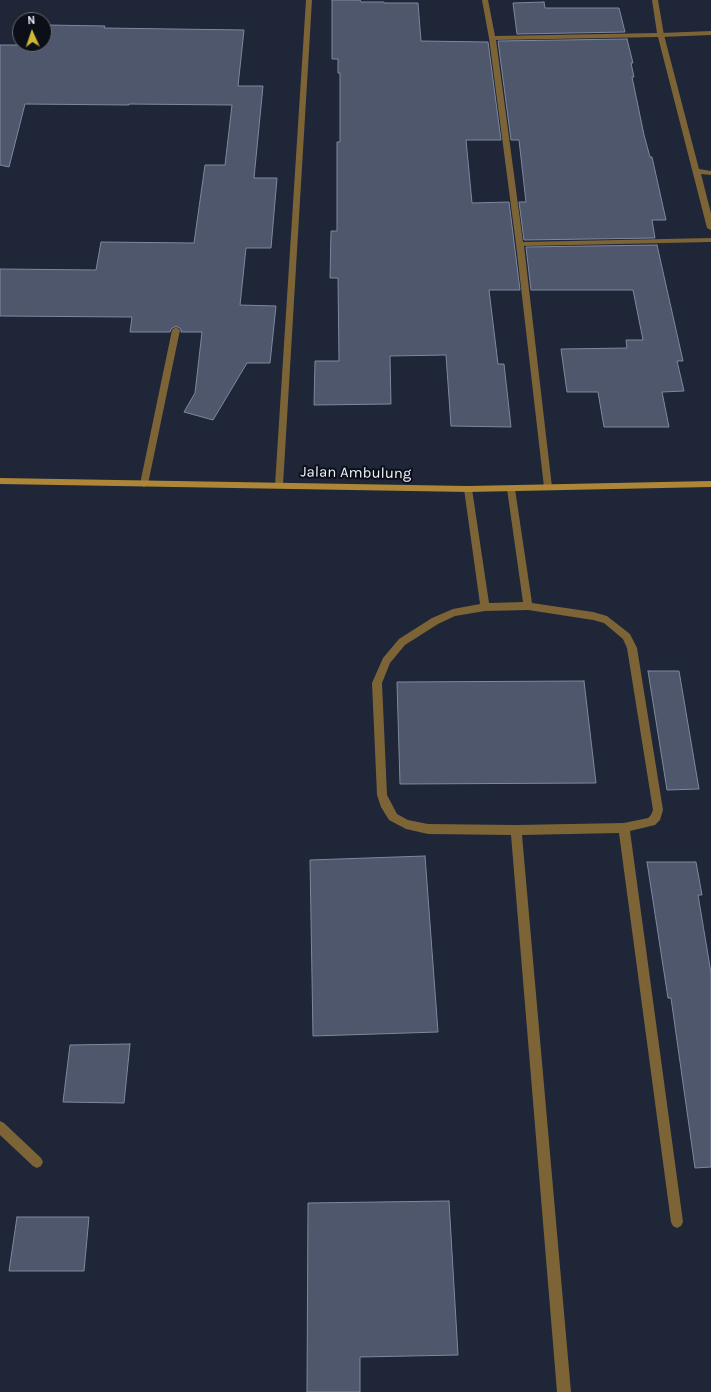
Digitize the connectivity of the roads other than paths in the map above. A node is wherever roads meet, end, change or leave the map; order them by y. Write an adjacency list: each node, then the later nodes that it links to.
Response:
1 (309, 0): 16 (street)
2 (485, 0): 6 (street)
3 (655, 0): 5 (street)
4 (711, 33): 5 (street)
5 (662, 35): 6 (street); 7 (street)
6 (492, 38): 11 (street)
7 (696, 171): 8 (street); 9 (street)
8 (711, 173)
9 (711, 228)
10 (711, 240): 11 (street)
11 (520, 244): 17 (street)
12 (176, 330): 14 (street)
13 (0, 481): 14 (street, Jalan Ambulung)
14 (144, 484): 16 (street, Jalan Ambulung)
15 (711, 484): 17 (street, Jalan Ambulung)
16 (279, 486): 18 (street, Jalan Ambulung)
17 (548, 487): 19 (street, Jalan Ambulung)
18 (468, 489): 19 (street, Jalan Ambulung); 21 (street)
19 (511, 489): 20 (street)
20 (528, 606): 21 (street); 22 (street)
21 (486, 608): 23 (street)
22 (624, 828): 23 (street); 26 (street)
23 (516, 830): 27 (street)
24 (0, 1127): 25 (street)
25 (37, 1162)
26 (677, 1222)
27 (564, 1392)

